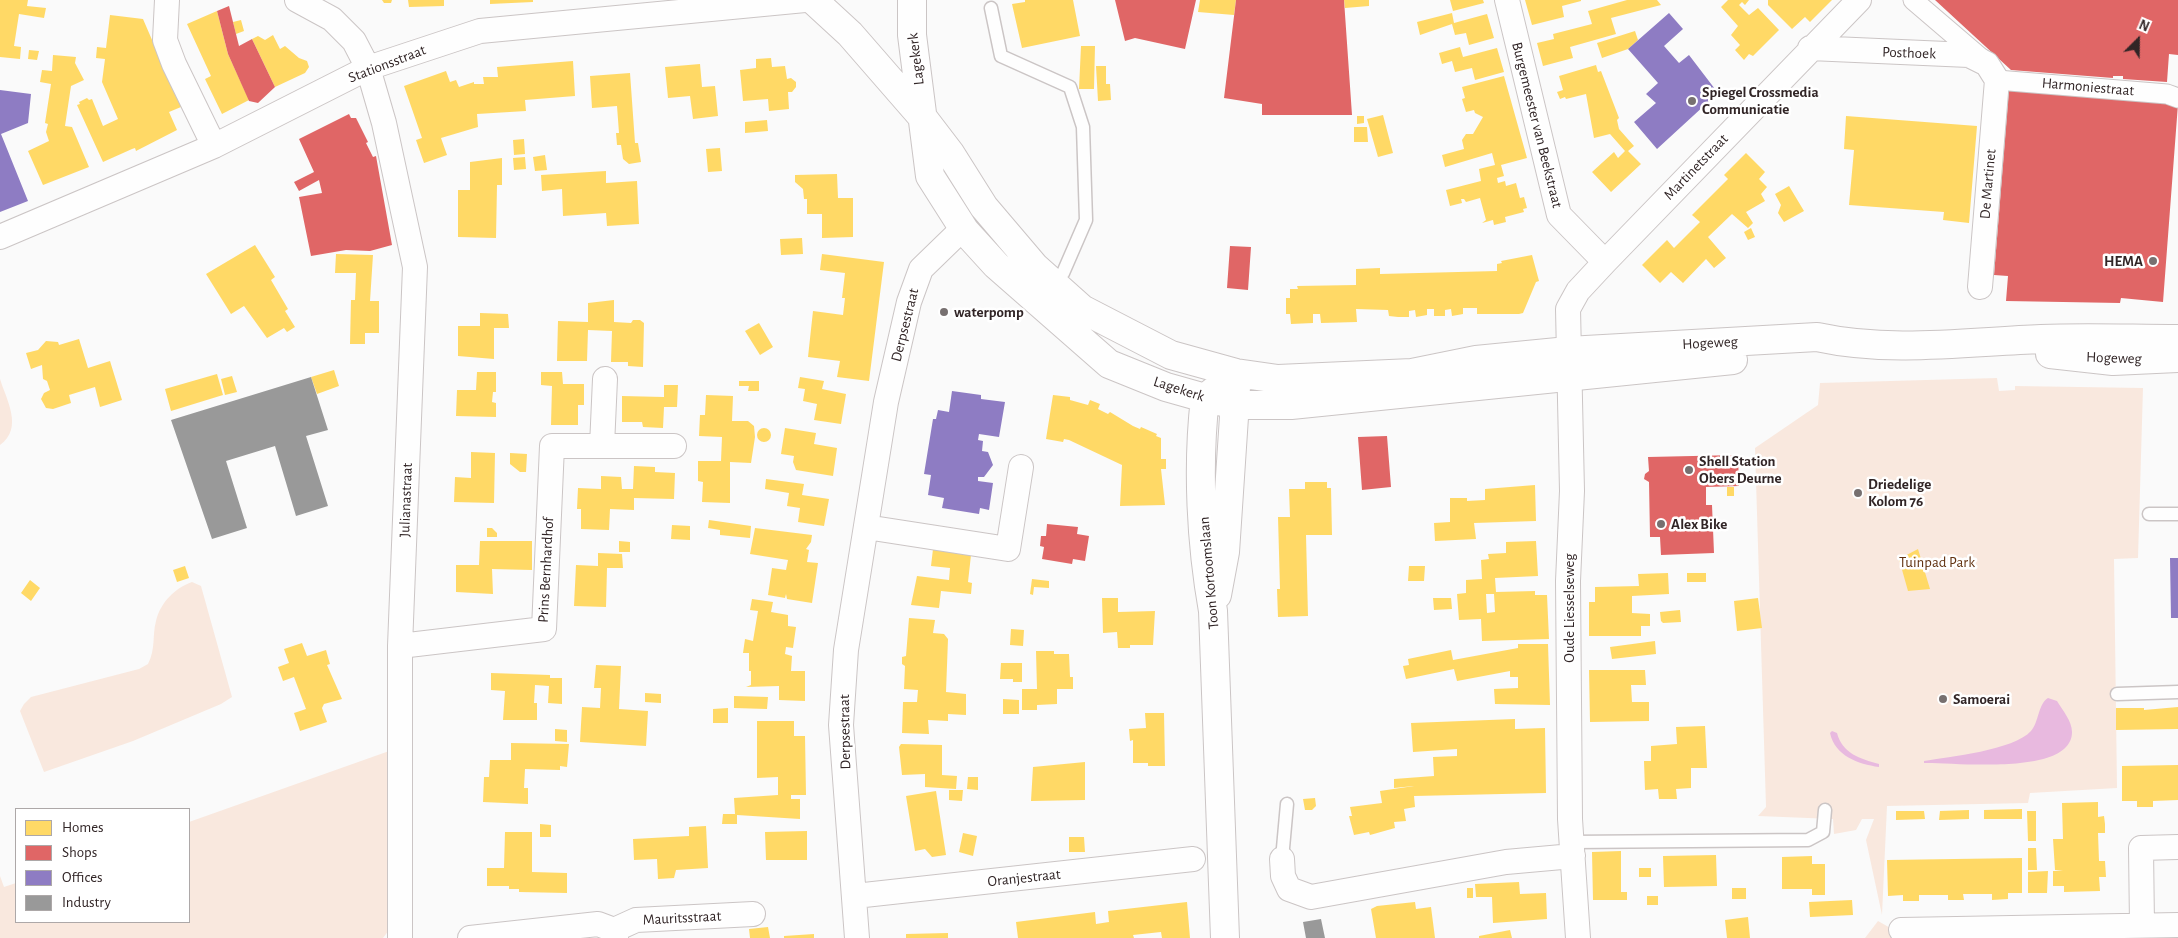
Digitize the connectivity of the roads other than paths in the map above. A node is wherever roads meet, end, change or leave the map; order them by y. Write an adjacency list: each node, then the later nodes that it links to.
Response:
1 (167, 0): 15 (street)
2 (297, 0): 11 (street, Julianastraat)
3 (805, 0): 11 (street, Stationsstraat)
4 (813, 0): 14 (street)
5 (912, 0): 14 (street, Lagekerk)
6 (1507, 0): 18 (street, Burgemeester van Beekstraat)
7 (1858, 0): 10 (street, Martinetstraat)
8 (1913, 0): 12 (street)
9 (991, 8): 19 (lane)
10 (1810, 48): 12 (street, Posthoek); 18 (street, Martinetstraat)
11 (368, 68): 15 (street, Stationsstraat); 36 (street, Julianastraat)
12 (1992, 72): 13 (street, Harmoniestraat); 20 (street, De Martinet)
13 (2178, 98)
14 (924, 119): 16 (street, Lagekerk); 19 (street, Lagekerk)
15 (214, 146): 17 (street, Stationsstraat)
16 (964, 231): 27 (street, Lagekerk); 34 (street, Derpsestraat)
17 (0, 237)
18 (1605, 262): 24 (street, Martinetstraat)
19 (1054, 285): 25 (street, Lagekerk)
20 (1980, 287)
21 (2178, 339): 22 (street, Hogeweg)
22 (1962, 344): 23 (street, Hogeweg); 24 (street, Hogeweg)
23 (2178, 358)
24 (1568, 363): 25 (street, Lagekerk); 28 (street, Lagekerk); 42 (street, Oude Liesselseweg)
25 (1236, 373): 27 (street); 28 (street, Toon Kortoomslaan)
26 (605, 379): 29 (street)
27 (1204, 398): 28 (street, Lagekerk); 35 (street, Toon Kortoomslaan)
28 (1237, 404): 35 (street, Toon Kortoomslaan)
29 (602, 446): 30 (street, Prins Bernhardhof); 36 (street, Prins Bernhardhof)
30 (674, 446)
31 (1021, 467): 34 (street)
32 (2149, 514): 33 (lane)
33 (2178, 514)
34 (866, 527): 45 (street, Derpsestraat)
35 (1213, 611): 54 (street, Toon Kortoomslaan)
36 (400, 646): 51 (street, Julianastraat)
37 (2178, 692): 38 (lane)
38 (2117, 694)
39 (1287, 804): 44 (lane)
40 (1825, 810): 42 (lane)
41 (2178, 848): 47 (street)
42 (1573, 849): 44 (street); 55 (street, Oude Liesselseweg)
43 (1193, 859): 45 (street, Oranjestraat)
44 (1282, 859)
45 (855, 896): 53 (street, Derpsestraat)
46 (753, 914): 50 (street, Mauritsstraat)
47 (2142, 925): 48 (street); 49 (street)
48 (2178, 925)
49 (1900, 930)
50 (615, 934): 52 (street, Mauritsstraat)
51 (400, 938)
52 (470, 938)
53 (857, 938)
54 (1225, 938)
55 (1578, 938)

